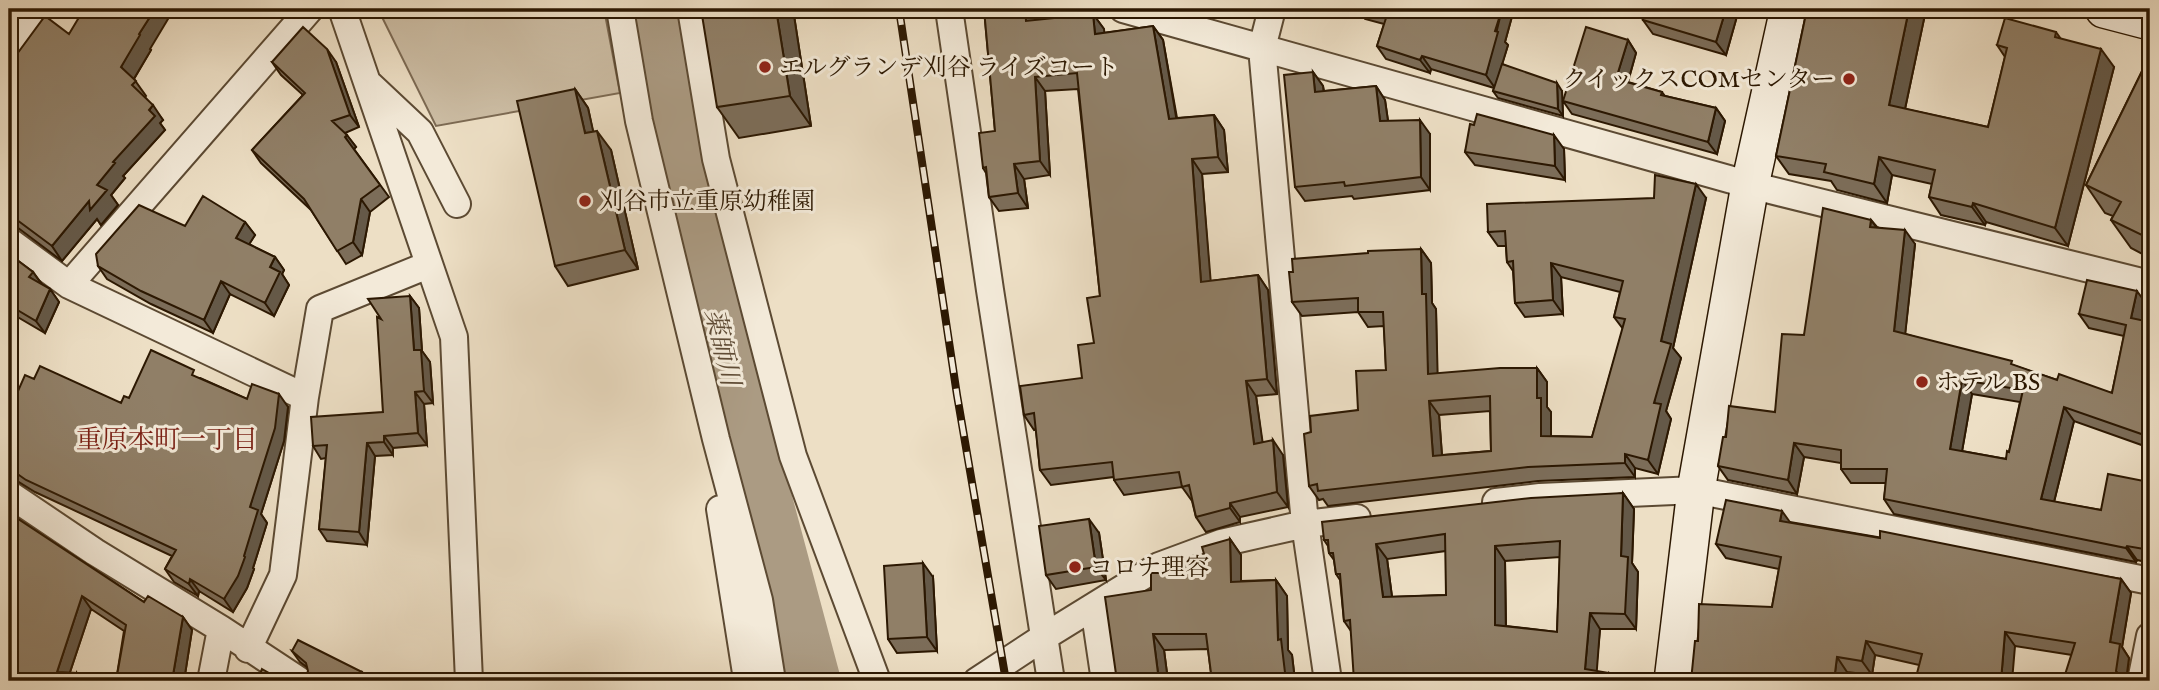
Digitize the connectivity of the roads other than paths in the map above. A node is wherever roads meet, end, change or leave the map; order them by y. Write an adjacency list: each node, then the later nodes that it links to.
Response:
1 (39, 9): 13 (street)
2 (310, 9): 20 (street)
3 (342, 9): 14 (street)
4 (620, 9): 22 (street)
5 (691, 9): 39 (street)
6 (949, 9): 32 (street)
7 (1124, 9): 12 (street)
8 (1272, 9): 12 (street)
9 (1789, 9): 15 (street)
10 (2104, 9): 11 (street)
11 (2150, 21)
12 (1262, 48): 15 (street); 27 (street)
13 (9, 59)
14 (366, 82): 16 (street); 18 (street)
15 (1750, 185): 19 (street); 23 (street)
16 (457, 204)
17 (9, 241): 20 (street)
18 (428, 265): 21 (street); 37 (street)
19 (2150, 284)
20 (69, 285): 21 (street)
21 (305, 397): 33 (street)
22 (716, 439): 34 (street); 38 (street)
23 (1696, 491): 25 (street); 28 (street); 44 (street)
24 (9, 494): 30 (street)
25 (1471, 505)
26 (1388, 514): 27 (street)
27 (1305, 524): 29 (street); 43 (street)
28 (2150, 581)
29 (1094, 607): 32 (street); 42 (street)
30 (221, 629): 33 (street); 35 (street)
31 (2150, 636): 45 (street)
32 (1044, 637): 40 (street); 41 (street)
33 (248, 649): 36 (street)
34 (746, 673)
35 (211, 681)
36 (299, 681)
37 (469, 681)
38 (772, 681)
39 (877, 681)
40 (977, 681)
41 (1051, 681)
42 (1105, 681)
43 (1328, 681)
44 (1673, 681)
45 (2141, 681)

